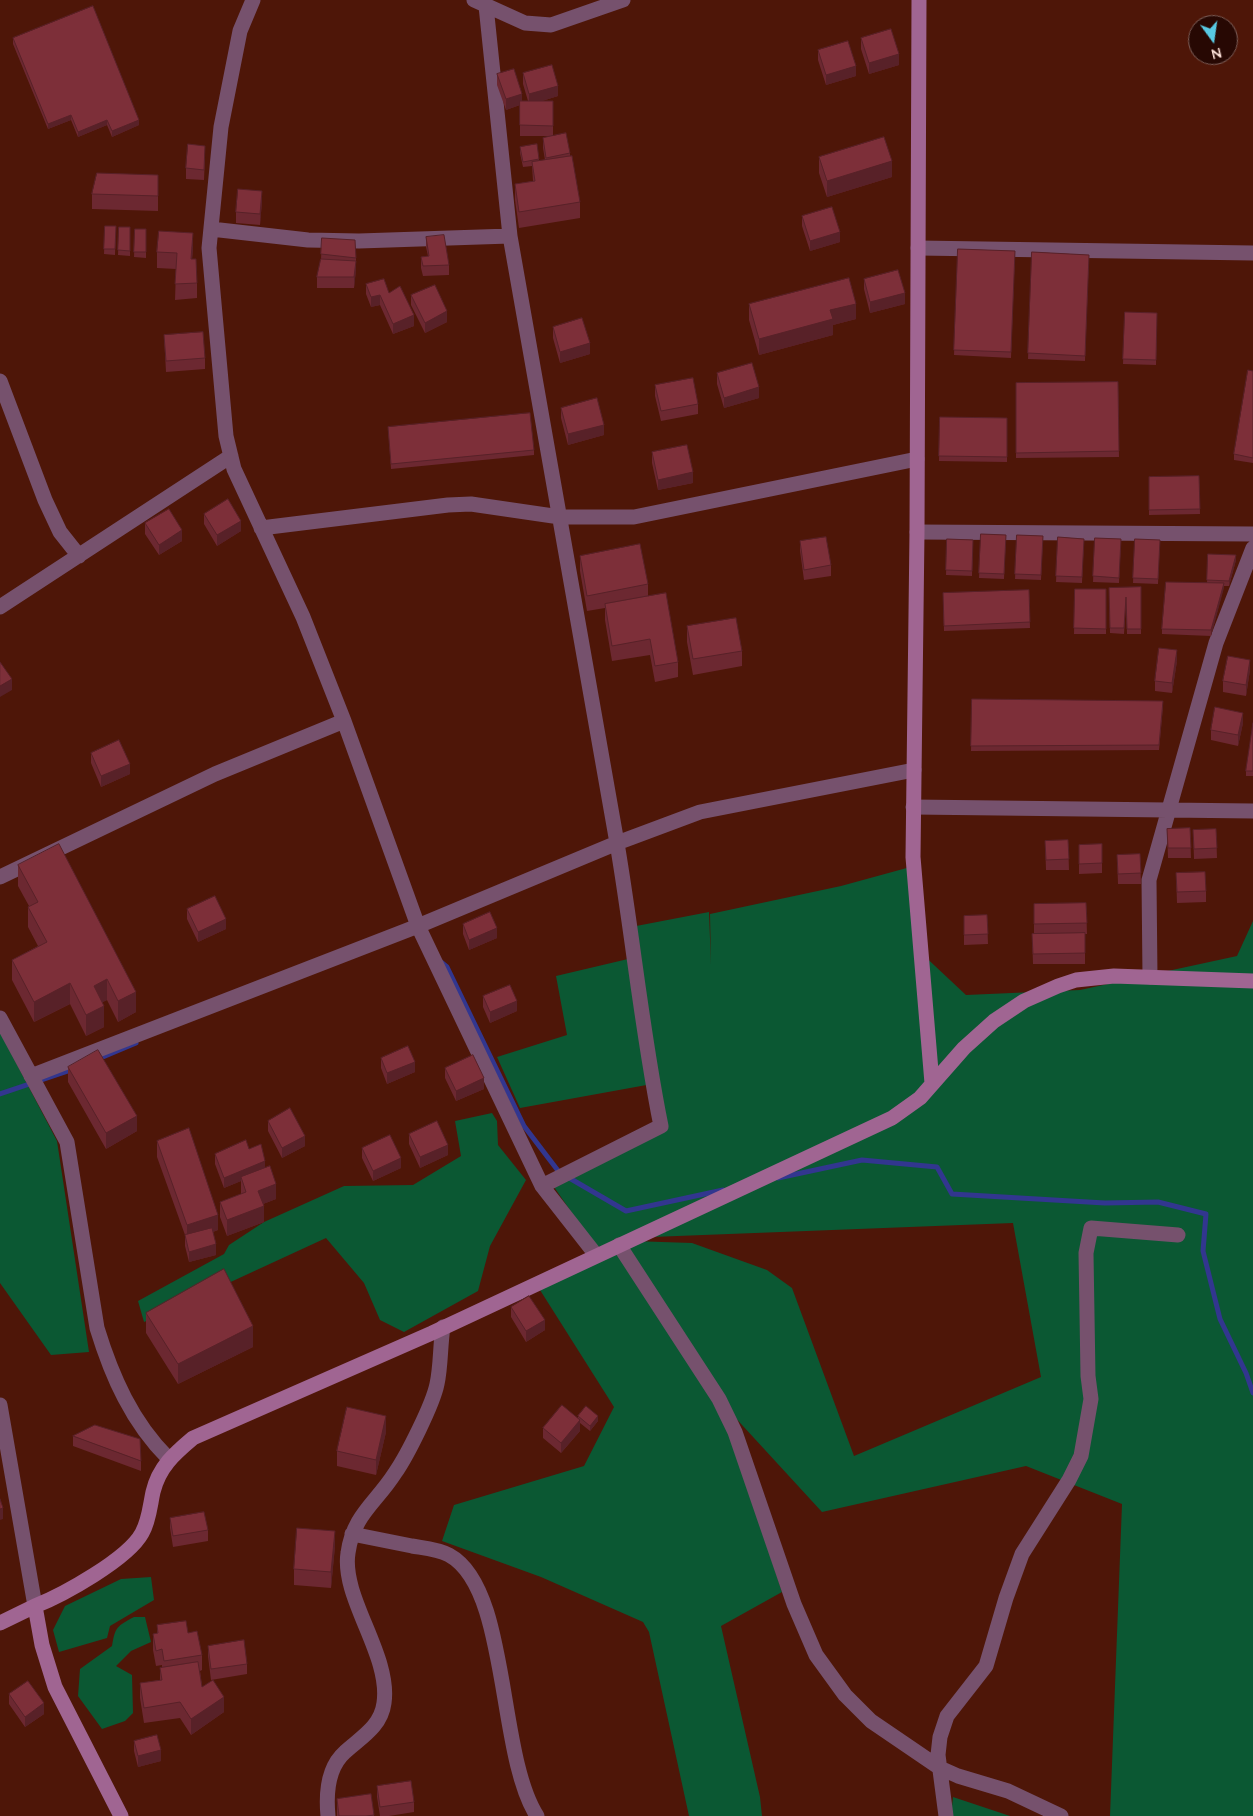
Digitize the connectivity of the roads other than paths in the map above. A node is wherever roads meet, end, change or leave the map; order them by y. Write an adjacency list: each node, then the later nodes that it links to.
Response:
1 (253, 0): 5 (street)
2 (623, 0): 4 (street)
3 (919, 0): 7 (street)
4 (480, 3): 6 (street)
5 (211, 229): 6 (street); 10 (street)
6 (510, 236): 12 (street)
7 (918, 248): 8 (street); 11 (street)
8 (1253, 253)
9 (0, 381): 17 (street)
10 (230, 456): 13 (street); 17 (street)
11 (917, 459): 12 (street); 14 (street)
12 (560, 517): 13 (street); 24 (street)
13 (261, 528): 19 (street)
14 (917, 532): 15 (street); 20 (street)
15 (1253, 534)
16 (1253, 548): 22 (street)
17 (79, 556): 18 (street)
18 (0, 607)
19 (344, 721): 25 (street); 26 (street)
20 (914, 770): 21 (street); 24 (street)
21 (913, 807): 22 (street); 31 (street)
22 (1170, 810): 23 (street); 27 (street)
23 (1253, 812)
24 (618, 843): 26 (street); 32 (street)
25 (0, 876)
26 (418, 926): 30 (street); 32 (street)
27 (1150, 978): 28 (street); 31 (street)
28 (1253, 981)
29 (0, 1018): 30 (street)
30 (31, 1076): 38 (street)
31 (932, 1083): 34 (street)
32 (542, 1186): 35 (street)
33 (1178, 1235): 42 (street)
34 (619, 1245): 35 (street); 42 (street)
35 (596, 1255): 36 (street)
36 (443, 1327): 38 (street); 39 (street)
37 (0, 1405): 40 (street)
38 (168, 1458): 40 (street)
39 (352, 1534): 44 (street); 45 (street)
40 (35, 1606): 41 (street); 43 (street)
41 (0, 1623)
42 (940, 1768): 46 (street); 47 (street)
43 (121, 1816)
44 (328, 1816)
45 (537, 1816)
46 (946, 1816)
47 (1061, 1816)

